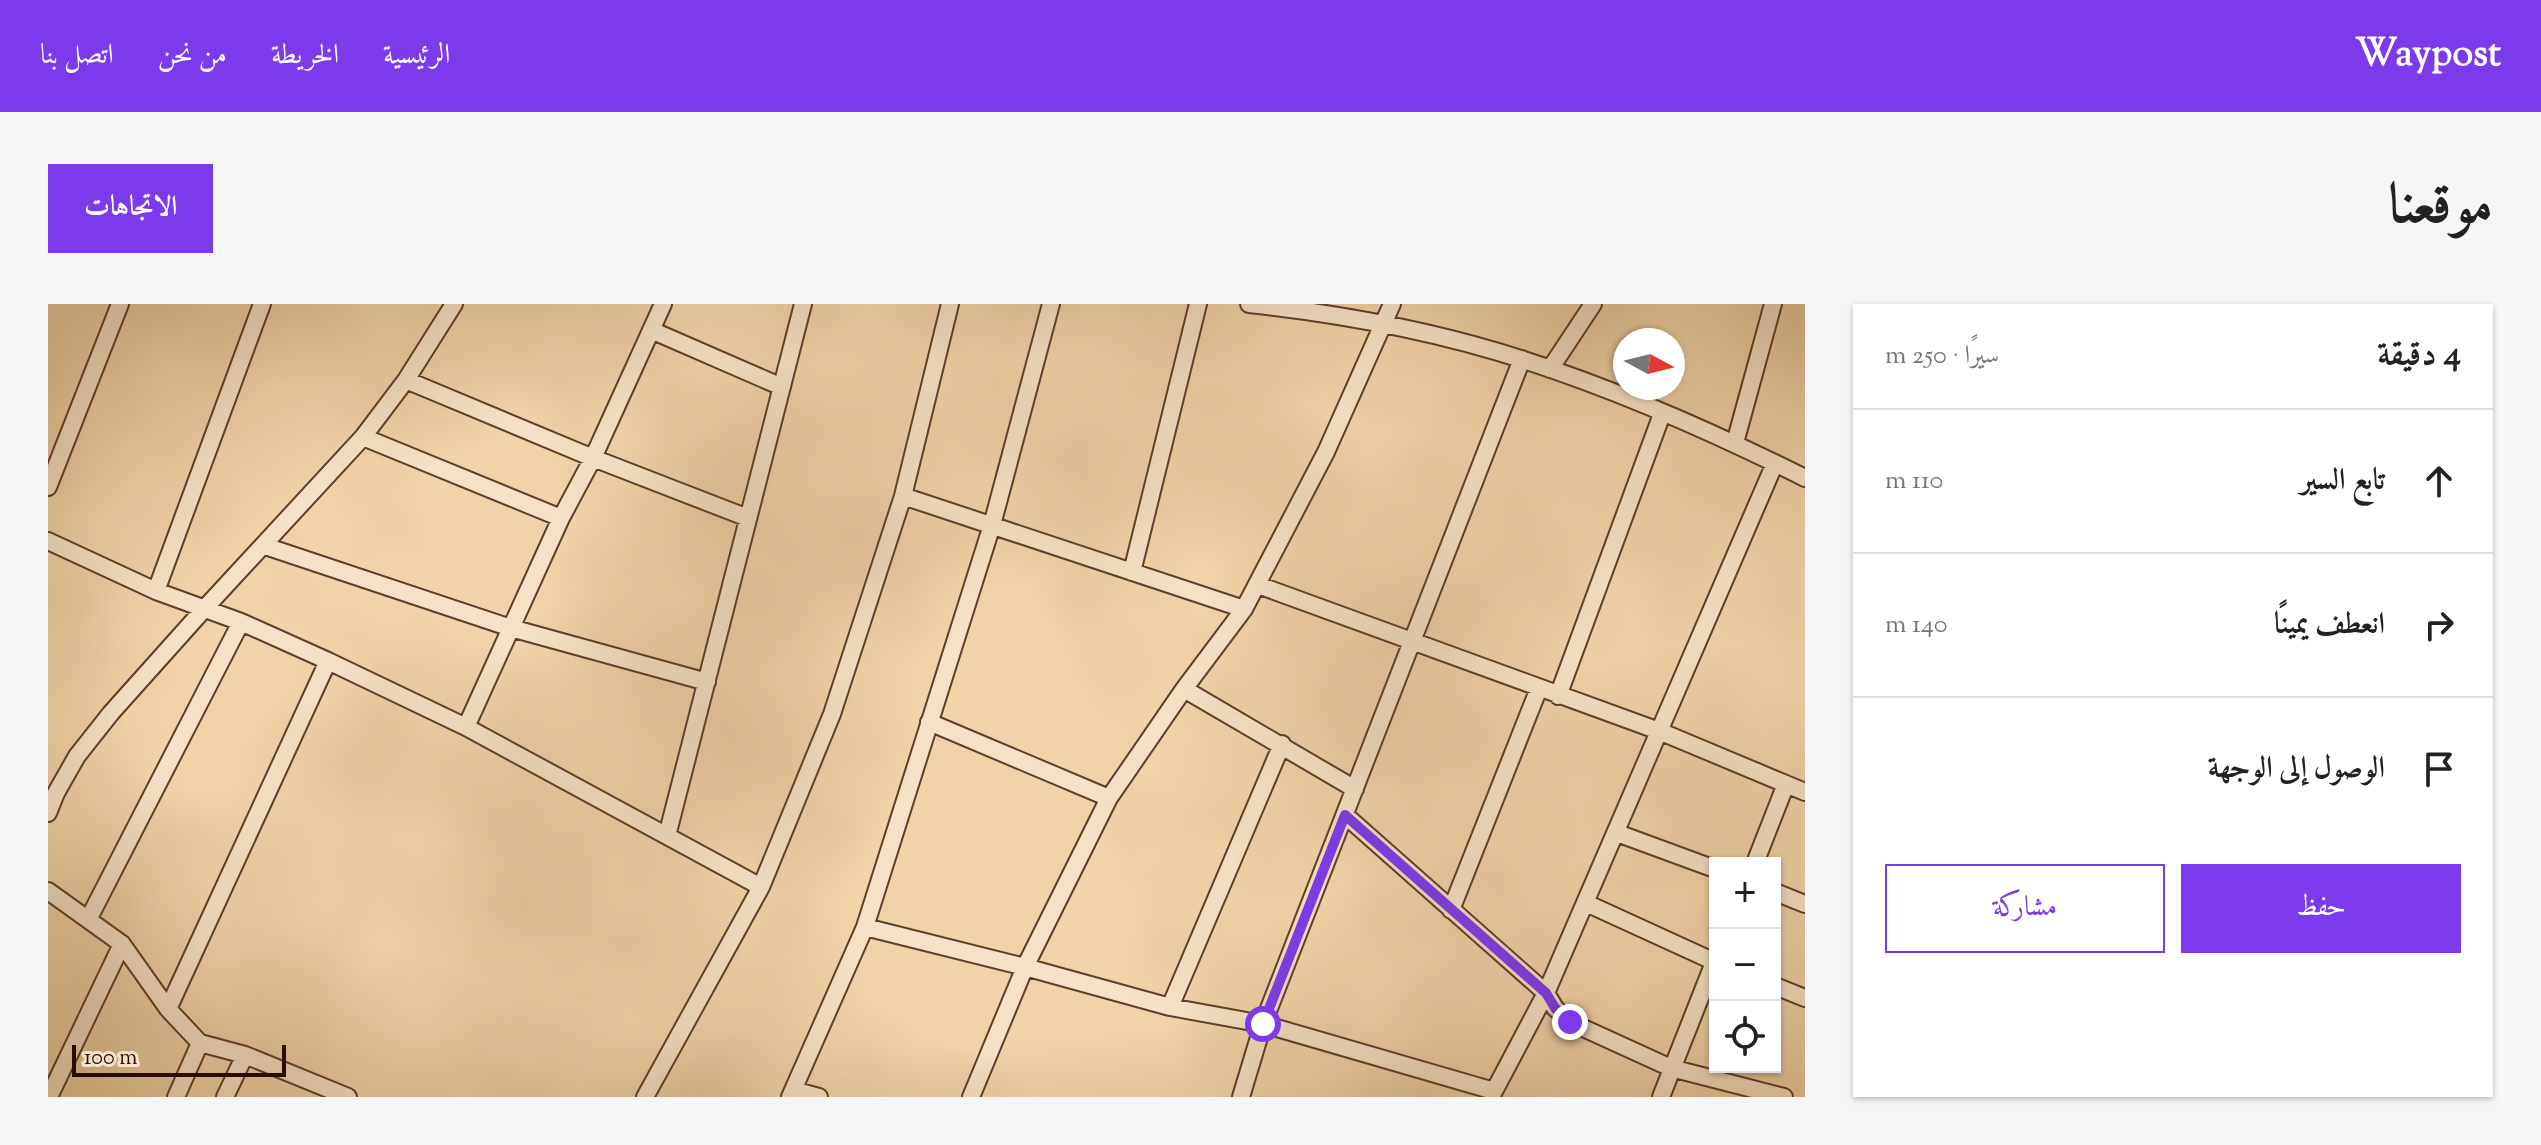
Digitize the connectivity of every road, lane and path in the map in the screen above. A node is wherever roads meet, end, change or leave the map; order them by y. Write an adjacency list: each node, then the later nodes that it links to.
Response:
1 (120, 304): 25 (street)
2 (262, 304): 34 (street)
3 (454, 304): 17 (street)
4 (663, 304): 14 (street)
5 (803, 304): 18 (street)
6 (950, 304): 26 (street)
7 (1051, 304): 29 (street)
8 (1198, 304): 32 (street)
9 (1249, 304): 13 (street)
10 (1392, 304): 13 (street)
11 (1593, 304): 16 (street)
12 (1773, 304): 21 (street)
13 (1384, 323): 15 (street); 33 (street)
14 (651, 330): 18 (street); 22 (street)
15 (1522, 359): 16 (street); 39 (street)
16 (1550, 369): 19 (street)
17 (406, 380): 20 (street); 22 (street)
18 (782, 387): 28 (street)
19 (1662, 414): 21 (street); 44 (street)
20 (363, 437): 27 (street); 31 (street)
21 (1735, 443): 23 (street)
22 (593, 458): 27 (street); 28 (street)
23 (1775, 463): 24 (street); 47 (street)
24 (1805, 478)
25 (48, 487)
26 (903, 496): 29 (street); 59 (street)
27 (561, 518): 38 (street)
28 (748, 518): 41 (street)
29 (992, 525): 32 (street); 45 (street)
30 (48, 541): 34 (street)
31 (265, 546): 35 (street); 38 (street)
32 (1132, 572): 36 (street)
33 (1258, 585): 36 (street); 39 (street)
34 (156, 591): 35 (street)
35 (205, 608): 37 (street); 53 (street)
36 (1244, 609): 43 (street)
37 (241, 622): 40 (street); 65 (street)
38 (511, 628): 41 (street); 46 (street)
39 (1413, 641): 42 (street); 50 (street)
40 (328, 661): 46 (street); 75 (street)
41 (707, 682): 56 (street)
42 (1539, 688): 44 (street); 64 (street)
43 (1184, 689): 48 (street); 52 (street)
44 (1558, 696): 47 (street)
45 (929, 722): 52 (street); 66 (street)
46 (466, 727): 56 (street)
47 (1659, 731): 49 (street); 55 (street)
48 (1282, 744): 50 (street); 74 (street)
49 (1786, 784): 51 (street); 57 (street)
50 (1355, 789): 54 (street)
51 (1805, 792)
52 (1109, 798): 69 (street)
53 (48, 813)
54 (1345, 815): 64 (street); 76 (street)
55 (1617, 833): 58 (street); 62 (street)
56 (667, 836): 59 (street)
57 (1757, 857)
58 (1709, 867)
59 (761, 887): 86 (street)
60 (48, 891): 65 (street)
61 (1781, 894): 63 (street)
62 (1586, 903): 68 (street); 72 (street)
63 (1805, 904)
64 (1451, 910): 72 (street)
65 (89, 918): 67 (street)
66 (865, 927): 69 (street); 80 (street)
67 (122, 944): 75 (street); 82 (street)
68 (1709, 958)
69 (1025, 967): 74 (street); 88 (street)
70 (1709, 976): 79 (street)
71 (1781, 988): 73 (street)
72 (1546, 993): 79 (street); 81 (street)
73 (1805, 998)
74 (1170, 1007): 76 (street)
75 (168, 1009): 77 (street)
76 (1263, 1024): 81 (street); 89 (street)
77 (200, 1043): 78 (street); 83 (street)
78 (245, 1055): 84 (street); 85 (street)
79 (1671, 1068): 90 (street); 91 (street)
80 (791, 1094): 87 (street)
81 (1492, 1094)
82 (49, 1097)
83 (176, 1097)
84 (225, 1097)
85 (348, 1097)
86 (645, 1097)
87 (819, 1097)
88 (971, 1097)
89 (1241, 1097)
90 (1661, 1097)
91 (1784, 1097)

